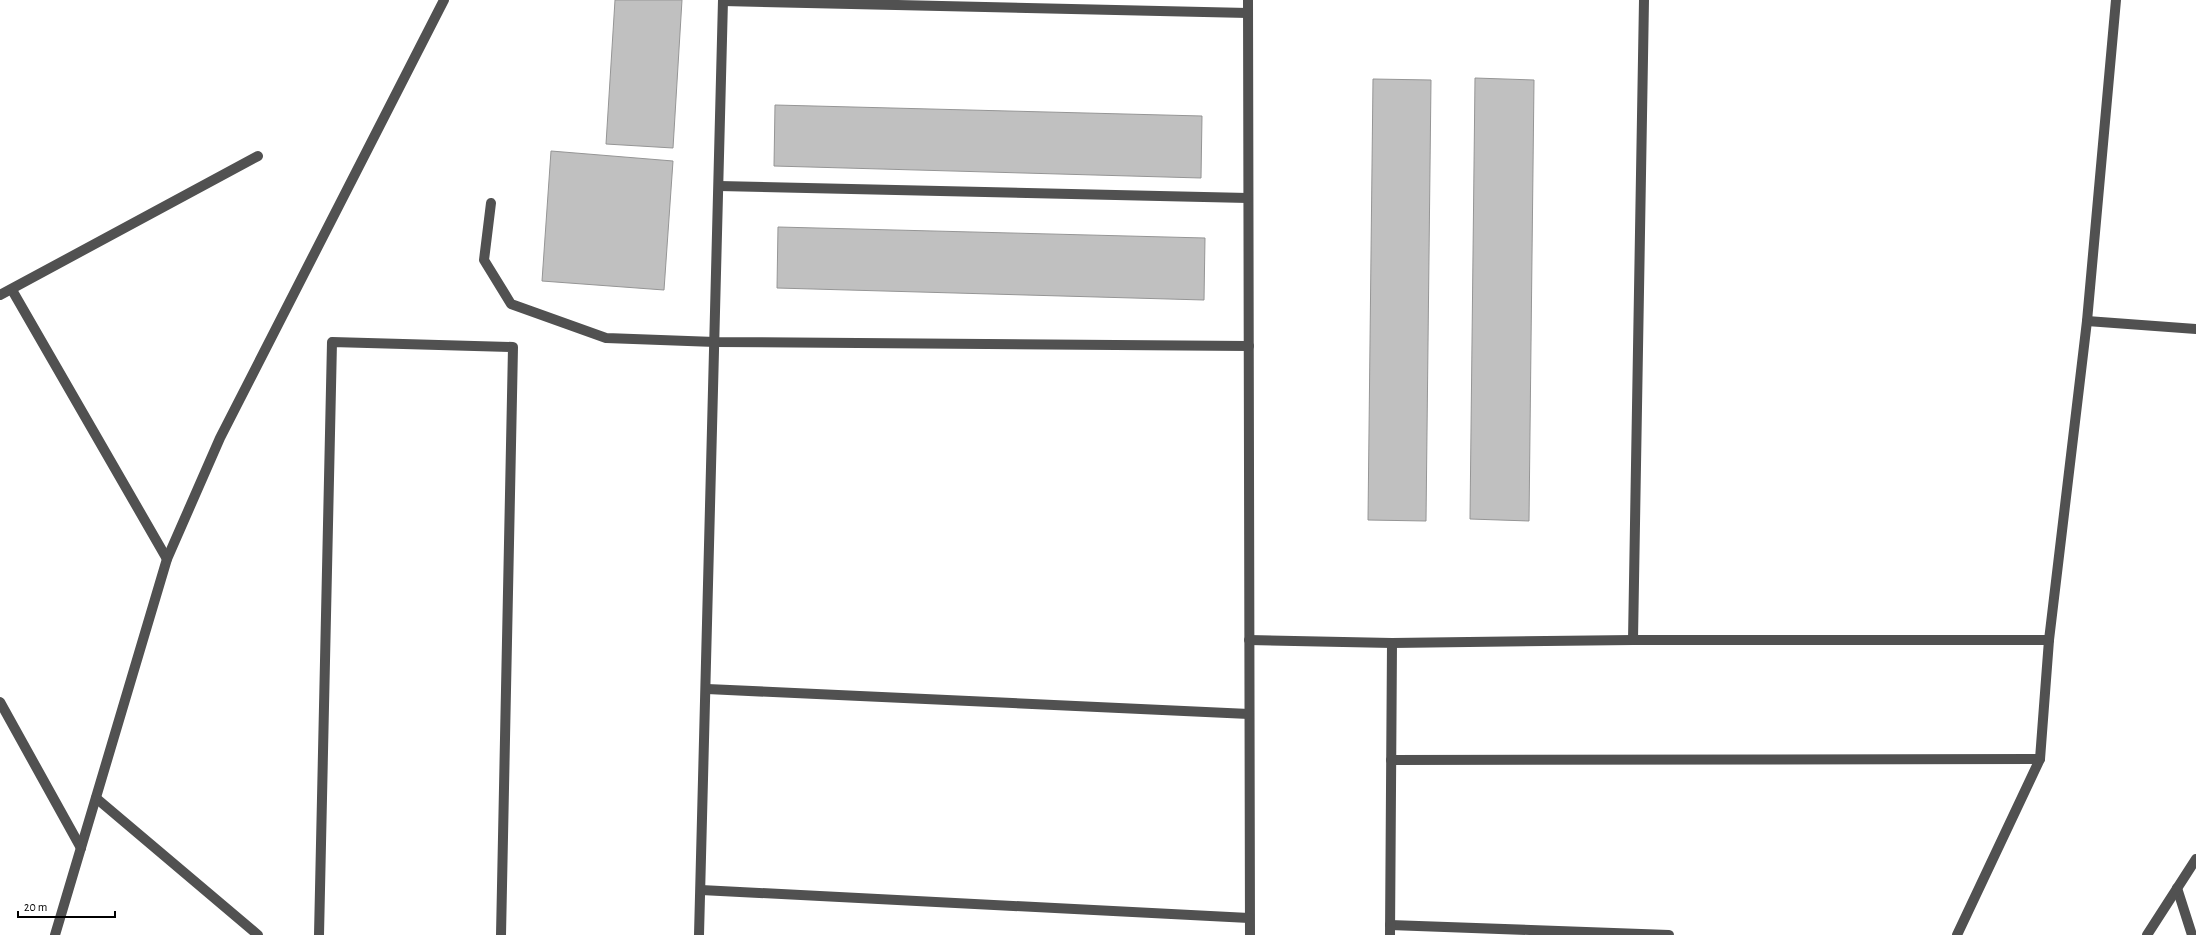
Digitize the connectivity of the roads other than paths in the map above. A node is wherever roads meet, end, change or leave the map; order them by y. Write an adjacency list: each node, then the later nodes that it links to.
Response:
1 (444, 0): 17 (street)
2 (723, 0): 6 (street); 8 (street)
3 (1248, 0): 6 (street)
4 (1644, 0): 19 (street)
5 (2116, 0): 13 (street)
6 (1248, 13): 9 (street)
7 (258, 156): 11 (street)
8 (718, 186): 9 (street); 15 (street)
9 (1248, 198): 16 (street)
10 (490, 202): 15 (street)
11 (12, 290): 12 (street); 17 (street)
12 (0, 296)
13 (2087, 321): 14 (street); 20 (street)
14 (2196, 329)
15 (715, 342): 16 (street); 22 (street)
16 (1249, 346): 18 (street)
17 (167, 559): 27 (street)
18 (1249, 640): 21 (street); 24 (street)
19 (1633, 640): 20 (street); 21 (street)
20 (2049, 640): 25 (street)
21 (1392, 643): 26 (street)
22 (706, 689): 24 (street); 31 (street)
23 (0, 702): 28 (street)
24 (1249, 714): 32 (street)
25 (2040, 759): 26 (street); 41 (street)
26 (1391, 760): 33 (street)
27 (96, 798): 28 (street); 35 (street)
28 (81, 848): 34 (street)
29 (2196, 859): 30 (street)
30 (2177, 888): 42 (street); 43 (street)
31 (701, 890): 32 (street); 38 (street)
32 (1250, 918): 39 (street)
33 (1390, 930): 40 (street)
34 (55, 935)
35 (258, 935)
36 (320, 935): 37 (street)
37 (501, 935)
38 (700, 935)
39 (1250, 935)
40 (1669, 935)
41 (1957, 935)
42 (2147, 935)
43 (2192, 935)

